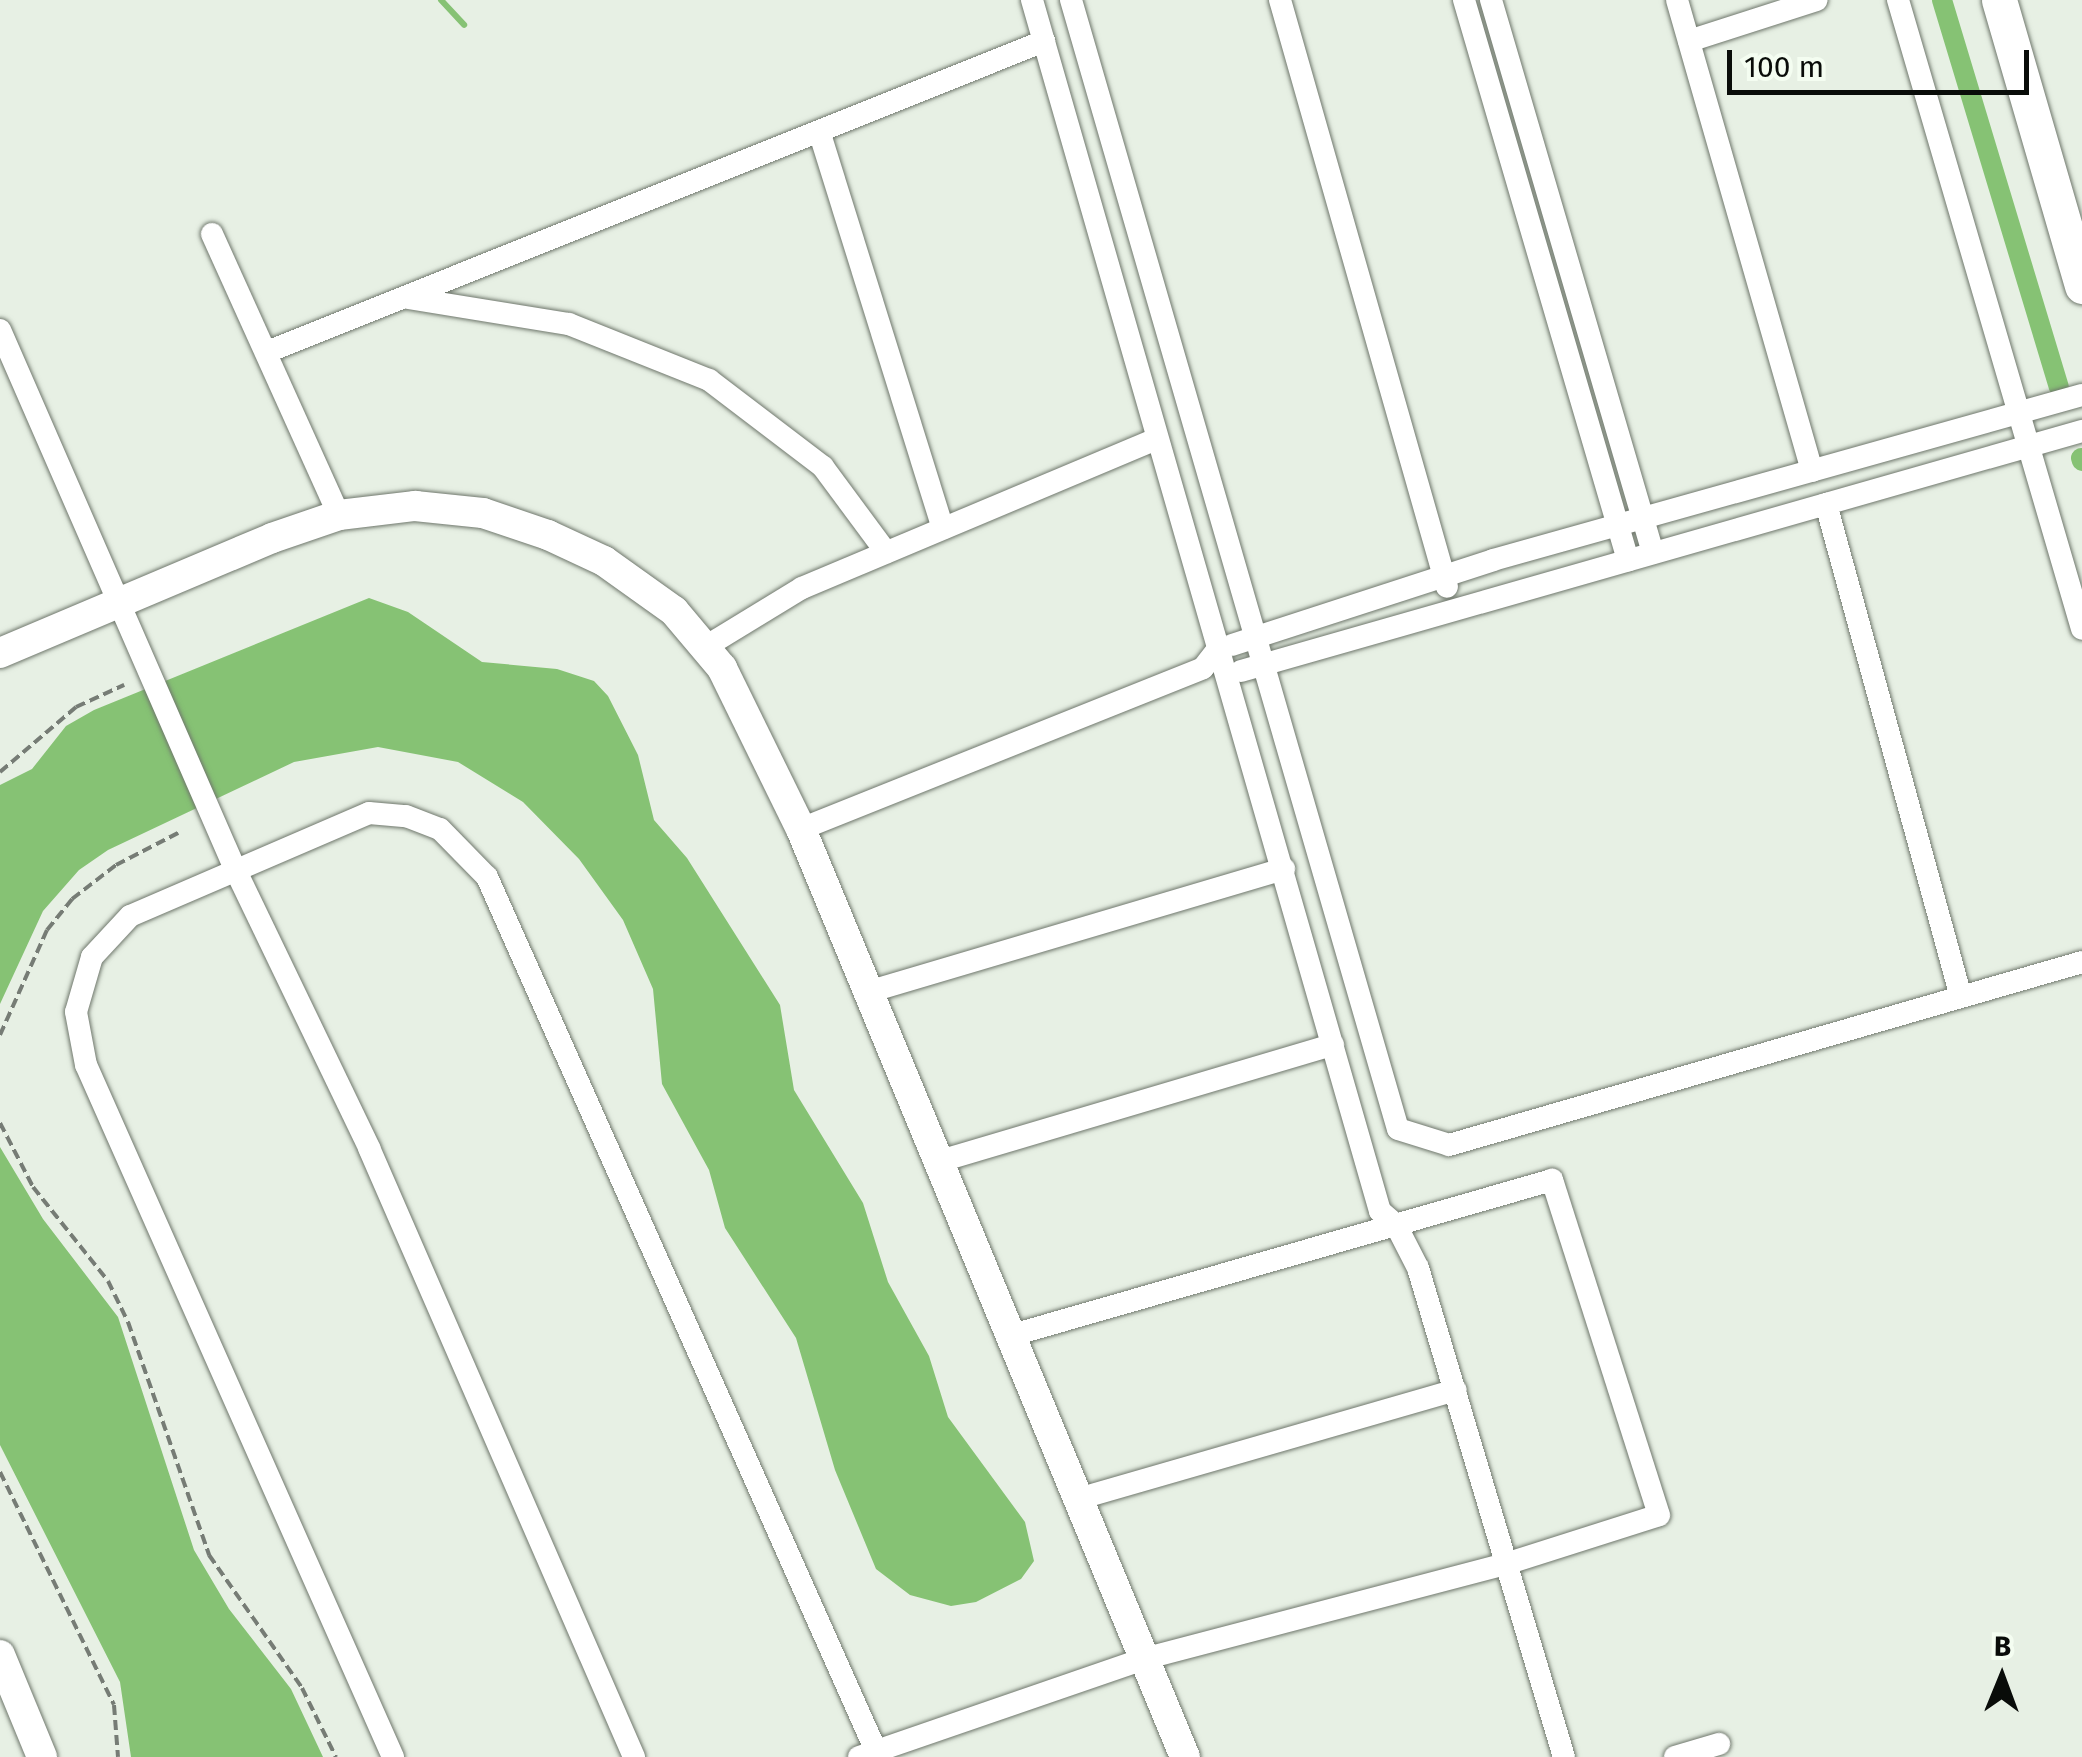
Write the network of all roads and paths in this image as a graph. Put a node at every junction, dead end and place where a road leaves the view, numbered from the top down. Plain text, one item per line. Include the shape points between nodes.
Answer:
1 (1032, 0) edge
2 (1071, 0) edge
3 (1280, 0) edge
4 (1464, 0) edge
5 (1491, 0) edge
6 (1677, 0) edge
7 (1898, 0) edge
8 (2000, 0) edge
9 (1812, 1) edge
10 (1688, 40) junction
11 (1044, 41) junction
12 (1522, 108) junction
13 (1498, 116) junction
14 (820, 134) junction
15 (212, 234) dead end
16 (2082, 286) edge
17 (1576, 295) junction
18 (404, 298) junction
19 (1552, 302) junction
20 (0, 330) edge
21 (267, 352) junction
22 (2082, 395) edge
23 (2021, 413) junction
24 (2082, 431) edge
25 (1156, 439) junction
26 (2029, 446) junction
27 (1817, 470) junction
28 (1830, 502) junction
29 (339, 515) junction
30 (1641, 519) junction
31 (1617, 526) junction
32 (943, 528) junction
33 (886, 552) junction
34 (1653, 553) junction
35 (1628, 560) junction
36 (1445, 576) junction
37 (121, 600) junction
38 (1453, 610) junction
39 (2082, 629) edge
40 (1256, 636) junction
41 (707, 646) junction
42 (0, 653) edge
43 (1230, 662) junction
44 (124, 685) dead end
45 (0, 772) edge
46 (801, 829) junction
47 (178, 833) dead end
48 (235, 869) junction
49 (1284, 869) junction
50 (2082, 962) edge
51 (868, 992) junction
52 (1961, 997) junction
53 (0, 1035) edge
54 (1333, 1045) junction
55 (0, 1123) edge
56 (937, 1162) junction
57 (1396, 1225) junction
58 (1009, 1336) junction
59 (1456, 1390) junction
60 (0, 1472) edge
61 (1078, 1499) junction
62 (1509, 1564) junction
63 (0, 1654) edge
64 (1143, 1659) junction
65 (1719, 1744) dead end
66 (868, 1754) edge
67 (42, 1757) edge
68 (118, 1757) edge
69 (336, 1757) edge
70 (393, 1757) edge
71 (634, 1757) edge
72 (1185, 1757) edge
73 (1564, 1757) edge
74 (1675, 1757) edge

1 - 11 street
2 - 40 street
3 - 36 street
4 - 13 street
5 - 12 street
6 - 10 street
7 - 23 street
8 - 16 main road
9 - 10 street
10 - 27 street
11 - 14 street
11 - 25 street
12 - 13 street
12 - 17 street
13 - 19 street
14 - 18 street
14 - 32 street
15 - 21 street
17 - 19 street
17 - 30 street
18 - 21 street
18 - 33 street via 569,324 709,380 823,466
19 - 31 street
20 - 37 street
21 - 29 street
22 - 23 street
23 - 26 street
23 - 27 street
24 - 26 street
25 - 32 street
25 - 43 street
26 - 28 street
26 - 39 street
27 - 28 street
27 - 30 street
28 - 34 street
28 - 52 street
29 - 37 street
29 - 41 street via 415,506 510,520 604,561 674,611
30 - 31 street
30 - 34 street
31 - 35 street
31 - 36 street
32 - 33 street
33 - 41 street via 802,588
34 - 35 street
35 - 38 street
36 - 38 street
36 - 40 street
37 - 42 street
37 - 48 street
38 - 43 street
40 - 43 street
41 - 46 street
43 - 46 street
43 - 49 street
43 - 52 street via 1398,1129 1449,1145
44 - 45 path via 76,708
46 - 51 street
47 - 53 path via 116,865 72,899 47,930
48 - 66 street via 369,813 425,821 478,861
48 - 70 street via 130,916 110,934 79,989 80,1042
48 - 71 street via 370,1148
49 - 51 street
49 - 54 street
50 - 52 street
51 - 56 street
54 - 56 street
54 - 57 street via 1380,1210
55 - 69 path via 33,1187 113,1291 208,1555 302,1688
56 - 58 street
57 - 58 street
57 - 59 street via 1418,1268
57 - 62 street via 1552,1180 1571,1224 1659,1515
58 - 61 street
59 - 61 street
59 - 62 street
60 - 68 path via 114,1705
61 - 64 street
62 - 64 street
62 - 73 street
63 - 67 street
64 - 66 street
64 - 72 street
65 - 74 street

